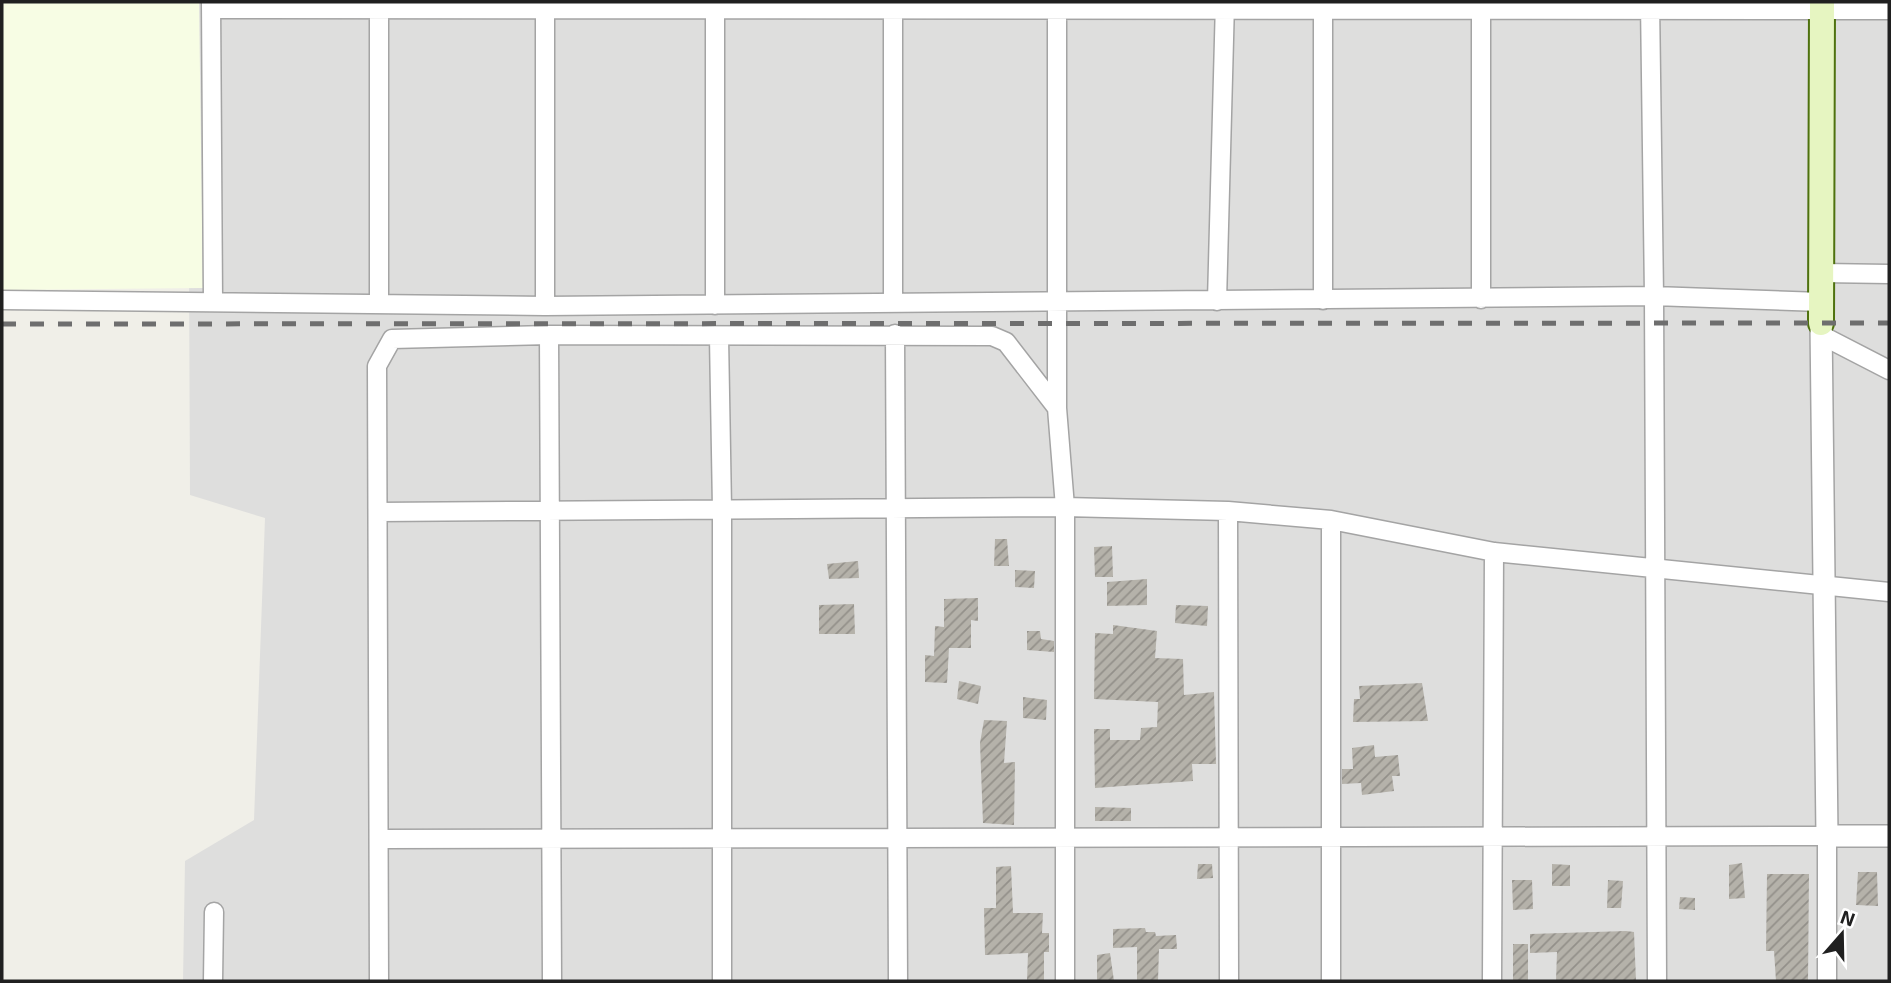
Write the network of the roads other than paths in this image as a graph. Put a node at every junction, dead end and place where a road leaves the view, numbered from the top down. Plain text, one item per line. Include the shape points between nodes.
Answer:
1 (211, 5) edge
2 (379, 5) edge
3 (545, 5) edge
4 (715, 6) edge
5 (893, 6) edge
6 (1057, 6) edge
7 (1225, 6) edge
8 (1323, 6) edge
9 (1481, 6) edge
10 (1649, 6) edge
11 (1821, 6) edge
12 (1889, 10) edge
13 (1822, 273) junction
14 (1889, 274) edge
15 (1654, 296) junction
16 (1481, 299) junction
17 (2, 300) edge
18 (213, 300) junction
19 (1323, 300) junction
20 (1057, 301) junction
21 (1217, 301) junction
22 (893, 302) junction
23 (379, 303) junction
24 (715, 305) junction
25 (545, 306) junction
26 (1821, 320) junction
27 (895, 334) junction
28 (549, 335) junction
29 (719, 337) junction
30 (1889, 370) edge
31 (1057, 408) junction
32 (1065, 507) junction
33 (895, 508) junction
34 (722, 509) junction
35 (551, 510) junction
36 (378, 512) junction
37 (1228, 512) junction
38 (1331, 520) junction
39 (1494, 552) junction
40 (1656, 569) junction
41 (1825, 586) junction
42 (1889, 592) edge
43 (1229, 836) junction
44 (1657, 836) junction
45 (1827, 836) junction
46 (1889, 836) edge
47 (1331, 837) junction
48 (1493, 837) junction
49 (897, 838) junction
50 (1065, 838) junction
51 (379, 839) junction
52 (552, 839) junction
53 (722, 839) junction
54 (214, 912) dead end
55 (213, 981) edge
56 (379, 981) edge
57 (552, 981) edge
58 (722, 981) edge
59 (898, 981) edge
60 (1065, 981) edge
61 (1229, 981) edge
62 (1331, 981) edge
63 (1492, 981) edge
64 (1657, 981) edge
65 (1827, 981) edge

1 - 2 street
1 - 18 street
2 - 3 street
2 - 23 street
3 - 4 street
3 - 25 street
4 - 5 street
4 - 24 street
5 - 6 street
5 - 22 street
6 - 7 street
6 - 20 street
7 - 8 street
7 - 21 street
8 - 9 street
8 - 19 street
9 - 10 street
9 - 16 street
10 - 11 street
10 - 15 street
11 - 12 street
11 - 13 main road
13 - 14 street
13 - 26 main road
15 - 16 street
15 - 26 street
15 - 40 street
16 - 19 street
17 - 18 street
18 - 23 street
19 - 21 street
20 - 21 street
20 - 22 street
20 - 31 street
22 - 24 street
23 - 25 street
24 - 25 street
26 - 30 street
26 - 41 street
27 - 29 street
27 - 31 street via 992,336 1006,342
27 - 33 street
28 - 29 street
28 - 35 street
28 - 36 street via 392,339 377,366
29 - 34 street
31 - 32 street
32 - 33 street
32 - 37 street
32 - 50 street
33 - 34 street
33 - 49 street
34 - 35 street
34 - 53 street
35 - 36 street
35 - 52 street
36 - 51 street
37 - 38 street
37 - 43 street
38 - 39 street
38 - 47 street
39 - 40 street
39 - 48 street
40 - 41 street
40 - 44 street
41 - 42 street
41 - 45 street
43 - 47 street
43 - 50 street
43 - 61 street
44 - 45 street
44 - 48 street
44 - 64 street
45 - 46 street
45 - 65 street
47 - 48 street
47 - 62 street
48 - 63 street
49 - 50 street
49 - 53 street
49 - 59 street
50 - 60 street
51 - 52 street
51 - 56 street
52 - 53 street
52 - 57 street
53 - 58 street
54 - 55 street

